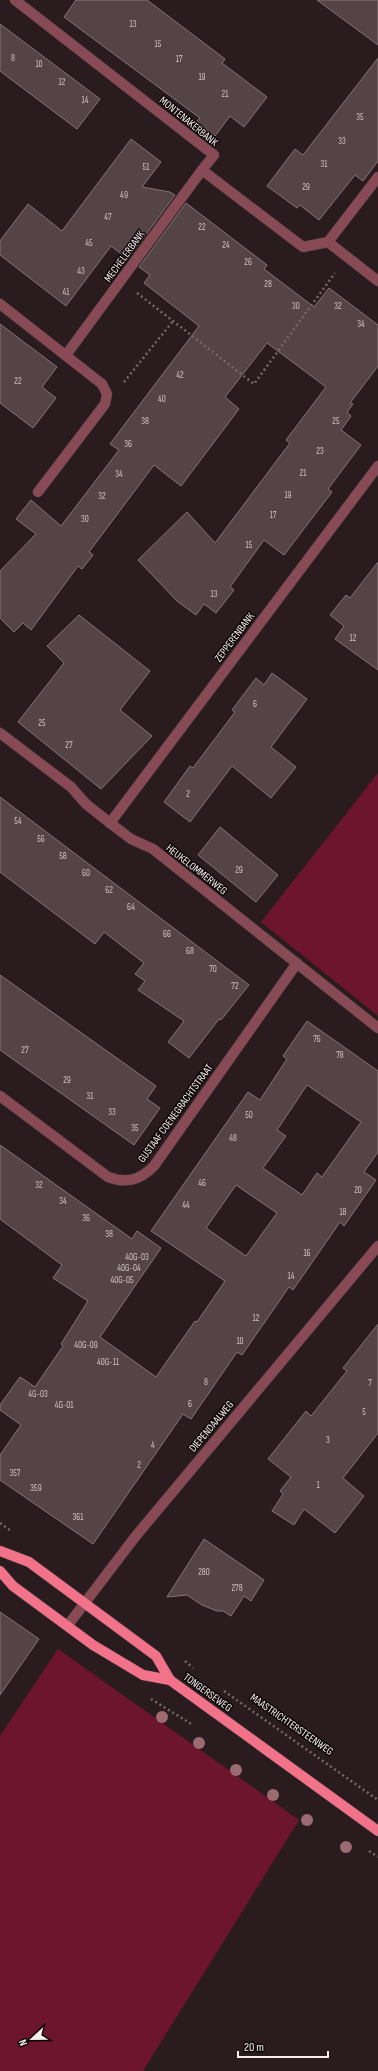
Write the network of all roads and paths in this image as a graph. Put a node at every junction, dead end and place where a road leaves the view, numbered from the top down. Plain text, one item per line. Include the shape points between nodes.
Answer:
1 (15, 0) edge
2 (202, 170) junction
3 (378, 177) edge
4 (328, 242) junction
5 (347, 256) junction
6 (121, 281) junction
7 (378, 281) edge
8 (0, 304) edge
9 (173, 322) junction
10 (66, 355) junction
11 (107, 394) junction
12 (378, 466) edge
13 (38, 492) dead end
14 (0, 733) edge
15 (110, 823) junction
16 (297, 963) junction
17 (378, 1028) edge
18 (0, 1096) edge
19 (378, 1246) edge
20 (0, 1551) edge
21 (0, 1571) edge
22 (85, 1602) junction
23 (68, 1625) junction
24 (192, 1668) dead end
25 (197, 1672) dead end
26 (170, 1680) junction
27 (220, 1688) dead end
28 (378, 1800) edge
29 (378, 1831) edge

1 - 2 street, MONTENAKERBANK via 214,155
2 - 4 street via 303,247
2 - 6 street, MECHELERBANK
3 - 4 street
4 - 5 street
5 - 7 street
5 - 9 path via 254,384
6 - 9 path
6 - 10 street, MECHELERBANK
8 - 10 street
9 - 11 path via 115,394
10 - 11 street via 102,384
11 - 13 street via 105,404
12 - 15 street, ZEPPERENBANK
14 - 15 street, HEUKELOMMERWEG via 71,787 86,804
15 - 16 street, HEUKELOMMERWEG via 131,839 153,849
16 - 17 street, HEUKELOMMERWEG
16 - 18 street, GUSTAAF COENEGRACHTSTRAAT via 154,1166 143,1176 132,1181 119,1181 108,1177
19 - 22 street, DIEPENDAALWEG via 140,1530
20 - 22 main road via 29,1562
21 - 23 main road, TONGERSEWEG via 13,1586
22 - 23 street, DIEPENDAALWEG
22 - 26 main road via 156,1656
23 - 26 main road, TONGERSEWEG via 93,1645 143,1675
24 - 25 path
26 - 29 main road, TONGERSEWEG
27 - 28 path, MAASTRICHTERSTEENWEG

